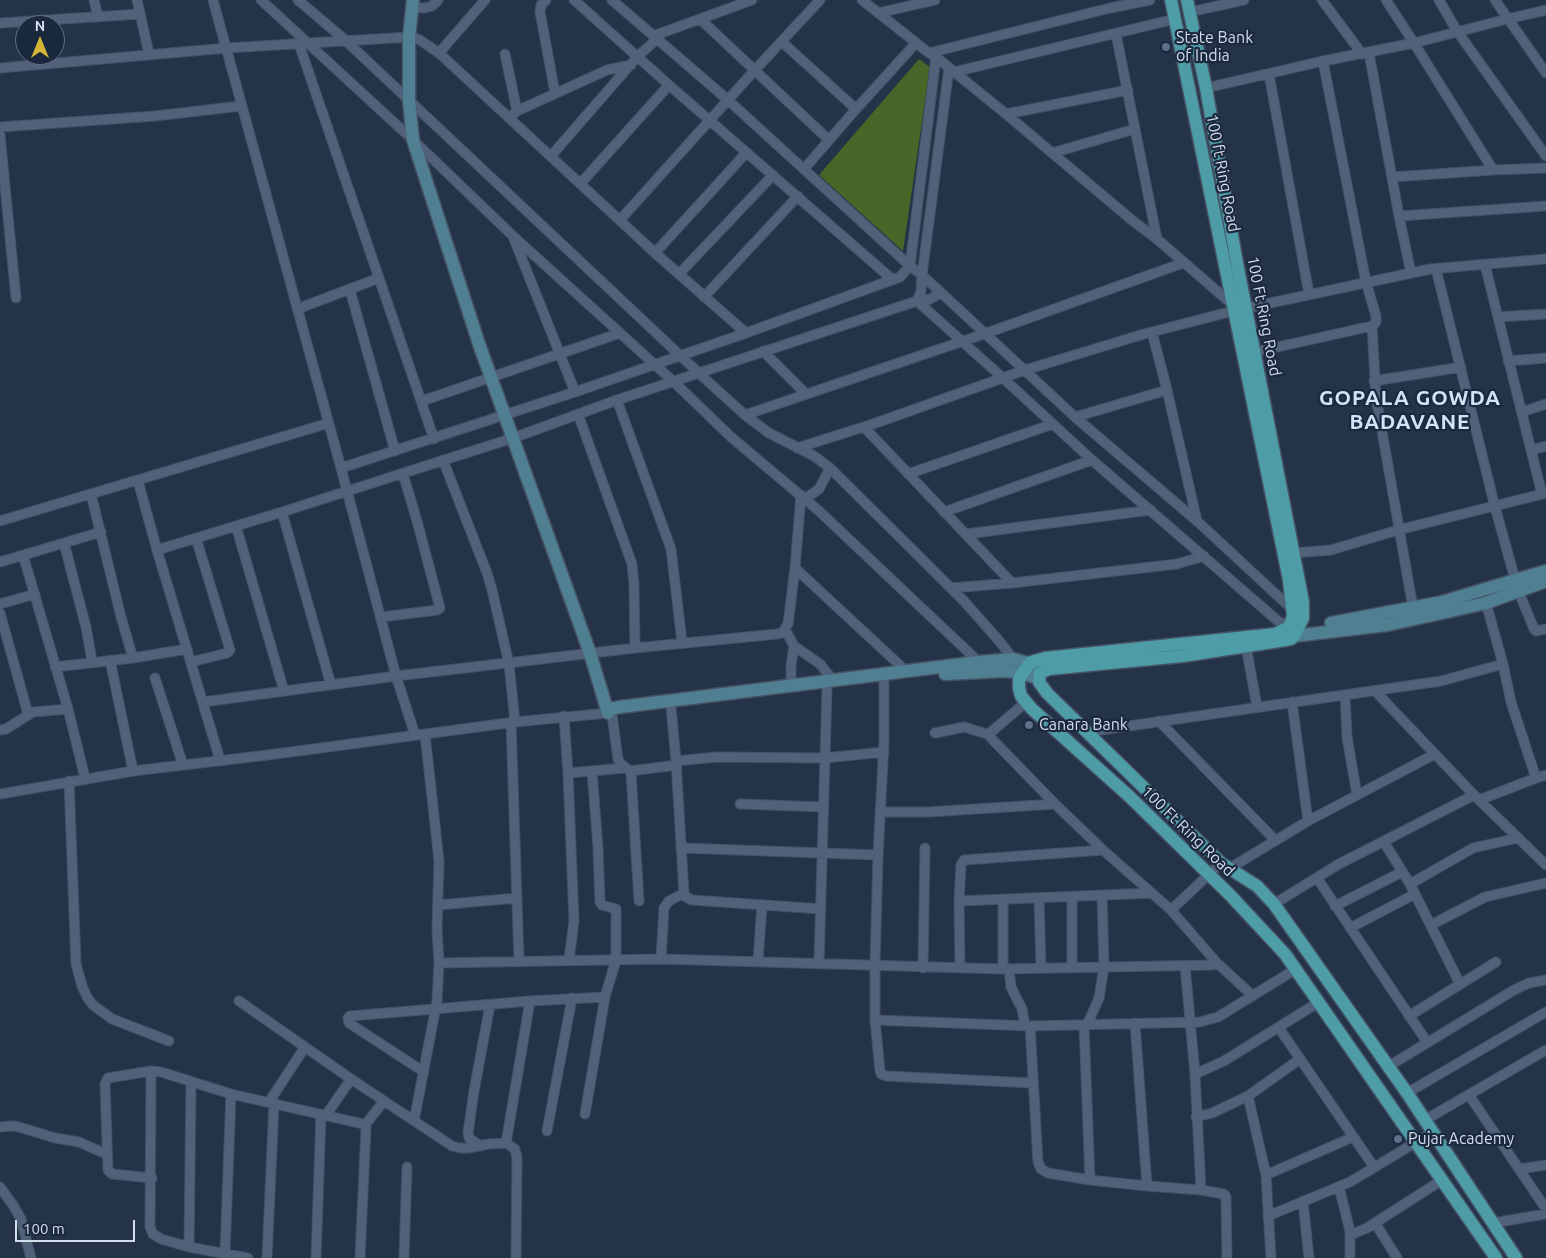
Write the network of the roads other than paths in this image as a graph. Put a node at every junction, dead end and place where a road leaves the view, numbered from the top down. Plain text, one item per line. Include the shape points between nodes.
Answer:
1 (94, 0) edge
2 (136, 0) edge
3 (213, 0) edge
4 (261, 0) edge
5 (298, 0) edge
6 (438, 0) edge
7 (484, 0) edge
8 (546, 0) edge
9 (574, 0) edge
10 (613, 0) edge
11 (752, 0) edge
12 (820, 0) edge
13 (862, 0) edge
14 (935, 0) edge
15 (1150, 0) edge
16 (1171, 0) edge
17 (1244, 0) edge
18 (1322, 0) edge
19 (1386, 0) edge
20 (1440, 0) edge
21 (1494, 0) edge
22 (412, 4) edge
23 (1109, 4) edge
24 (1188, 6) edge
25 (1546, 10) edge
26 (878, 13) junction
27 (140, 14) junction
28 (98, 17) junction
29 (700, 19) junction
30 (1175, 19) junction
31 (1507, 19) junction
32 (0, 23) edge
33 (1457, 31) junction
34 (1116, 34) junction
35 (409, 36) junction
36 (655, 38) junction
37 (345, 40) junction
38 (782, 42) junction
39 (303, 43) junction
40 (916, 43) junction
41 (1414, 43) junction
42 (227, 48) junction
43 (439, 53) junction
44 (1365, 53) junction
45 (149, 54) junction
46 (505, 54) dead end
47 (933, 55) junction
48 (638, 56) junction
49 (1323, 61) junction
50 (631, 64) junction
51 (0, 68) edge
52 (951, 70) junction
53 (754, 71) junction
54 (1546, 73) edge
55 (1268, 74) junction
56 (669, 84) junction
57 (1206, 88) junction
58 (1128, 90) junction
59 (555, 93) junction
60 (728, 100) junction
61 (409, 101) junction
62 (241, 106) junction
63 (856, 109) junction
64 (513, 114) junction
65 (1006, 114) junction
66 (710, 120) junction
67 (0, 128) edge
68 (1135, 129) junction
69 (0, 135) edge
70 (412, 140) junction
71 (829, 140) junction
72 (746, 153) junction
73 (1052, 153) junction
74 (551, 156) junction
75 (1546, 156) edge
76 (1533, 168) junction
77 (1546, 168) edge
78 (804, 169) junction
79 (1493, 170) junction
80 (773, 175) junction
81 (1392, 177) junction
82 (580, 184) junction
83 (798, 196) junction
84 (1546, 206) edge
85 (1398, 216) junction
86 (1153, 218) junction
87 (620, 220) junction
88 (1145, 230) junction
89 (513, 236) junction
90 (1157, 239) junction
91 (655, 252) junction
92 (1546, 259) edge
93 (1183, 263) junction
94 (1485, 265) junction
95 (910, 266) junction
96 (1436, 269) junction
97 (1410, 273) junction
98 (679, 274) junction
99 (922, 275) junction
100 (379, 278) junction
101 (893, 280) junction
102 (1366, 282) junction
103 (350, 290) junction
104 (941, 293) junction
105 (1309, 294) junction
106 (704, 297) junction
107 (16, 298) dead end
108 (918, 299) junction
109 (1237, 308) junction
110 (297, 309) junction
111 (1546, 314) edge
112 (1498, 317) junction
113 (1372, 326) junction
114 (1152, 332) junction
115 (620, 333) junction
116 (746, 333) junction
117 (984, 334) junction
118 (960, 341) junction
119 (763, 352) junction
120 (1255, 352) junction
121 (559, 354) junction
122 (680, 356) junction
123 (1546, 358) edge
124 (1508, 361) junction
125 (654, 365) junction
126 (1460, 368) junction
127 (1025, 370) junction
128 (698, 373) junction
129 (491, 377) junction
130 (1003, 378) junction
131 (1374, 381) junction
132 (674, 382) junction
133 (1167, 390) junction
134 (574, 392) junction
135 (806, 394) junction
136 (617, 400) junction
137 (422, 401) junction
138 (1546, 404) edge
139 (1522, 412) junction
140 (578, 414) junction
141 (745, 415) junction
142 (505, 416) junction
143 (1075, 417) junction
144 (329, 424) junction
145 (1053, 424) junction
146 (864, 427) junction
147 (434, 438) junction
148 (513, 438) junction
149 (1546, 446) edge
150 (797, 448) junction
151 (1531, 450) junction
152 (395, 451) junction
153 (443, 460) junction
154 (1092, 460) junction
155 (342, 468) junction
156 (830, 468) junction
157 (403, 474) junction
158 (908, 474) junction
159 (138, 481) junction
160 (348, 491) junction
161 (1544, 493) edge
162 (90, 494) junction
163 (803, 497) junction
164 (1495, 506) junction
165 (1150, 510) junction
166 (282, 512) junction
167 (944, 512) junction
168 (0, 521) edge
169 (1196, 521) junction
170 (236, 526) junction
171 (1398, 530) junction
172 (101, 532) junction
173 (966, 534) junction
174 (196, 538) junction
175 (64, 543) junction
176 (157, 550) junction
177 (1294, 553) junction
178 (22, 555) junction
179 (1204, 556) junction
180 (0, 562) edge
181 (796, 568) junction
182 (1546, 571) edge
183 (1546, 580) edge
184 (1012, 583) junction
185 (1516, 585) junction
186 (951, 588) junction
187 (35, 594) junction
188 (1486, 602) junction
189 (0, 604) edge
190 (1413, 608) junction
191 (0, 613) edge
192 (381, 617) junction
193 (1292, 625) junction
194 (785, 629) junction
195 (1546, 629) edge
196 (682, 642) junction
197 (794, 646) junction
198 (1246, 646) junction
199 (635, 648) junction
200 (187, 649) junction
201 (590, 654) junction
202 (133, 658) junction
203 (110, 660) junction
204 (92, 661) junction
205 (191, 662) junction
206 (1031, 662) junction
207 (509, 664) junction
208 (1503, 664) junction
209 (55, 667) junction
210 (983, 667) junction
211 (1017, 668) junction
212 (1049, 669) junction
213 (906, 671) junction
214 (396, 676) junction
215 (155, 678) dead end
216 (1039, 678) junction
217 (884, 680) junction
218 (829, 684) junction
219 (331, 685) junction
220 (791, 685) junction
221 (1375, 690) junction
222 (284, 691) junction
223 (1345, 695) junction
224 (204, 702) junction
225 (1026, 702) junction
226 (1292, 702) junction
227 (671, 707) junction
228 (1257, 708) junction
229 (68, 709) junction
230 (28, 714) junction
231 (610, 714) junction
232 (564, 716) junction
233 (1159, 721) junction
234 (513, 722) junction
235 (0, 730) edge
236 (1087, 732) junction
237 (935, 733) dead end
238 (425, 734) junction
239 (415, 735) junction
240 (990, 735) junction
241 (884, 752) junction
242 (1434, 754) junction
243 (825, 758) junction
244 (220, 760) junction
245 (677, 763) junction
246 (183, 765) junction
247 (627, 769) junction
248 (133, 771) junction
249 (592, 771) junction
250 (568, 774) junction
251 (85, 778) junction
252 (1543, 778) edge
253 (69, 781) junction
254 (0, 794) edge
255 (1357, 795) junction
256 (1477, 797) junction
257 (740, 804) dead end
258 (1055, 804) junction
259 (824, 807) junction
260 (880, 812) junction
261 (1308, 821) junction
262 (1518, 838) junction
263 (1275, 840) junction
264 (1384, 842) junction
265 (681, 848) junction
266 (925, 848) dead end
267 (1103, 850) junction
268 (823, 853) junction
269 (878, 855) junction
270 (1225, 865) junction
271 (1546, 865) edge
272 (1402, 872) junction
273 (1208, 875) junction
274 (1317, 878) junction
275 (1546, 883) edge
276 (1410, 884) junction
277 (1152, 893) junction
278 (684, 894) junction
279 (1415, 894) junction
280 (1102, 895) junction
281 (1072, 897) junction
282 (517, 898) junction
283 (1039, 898) junction
284 (1003, 899) junction
285 (639, 901) dead end
286 (959, 901) junction
287 (1274, 904) junction
288 (438, 905) junction
289 (762, 905) junction
290 (1335, 906) junction
291 (821, 909) junction
292 (1171, 910) junction
293 (1431, 926) junction
294 (1350, 928) junction
295 (661, 959) junction
296 (569, 960) junction
297 (616, 960) junction
298 (519, 961) junction
299 (758, 961) junction
300 (1496, 962) dead end
301 (439, 963) junction
302 (819, 963) junction
303 (1217, 963) junction
304 (876, 965) junction
305 (1185, 966) junction
306 (1104, 967) junction
307 (923, 968) junction
308 (960, 968) junction
309 (1041, 968) junction
310 (1072, 968) junction
311 (1006, 969) junction
312 (1296, 969) junction
313 (1546, 980) edge
314 (1460, 984) junction
315 (1253, 996) junction
316 (605, 997) junction
317 (572, 998) junction
318 (239, 1001) dead end
319 (530, 1001) junction
320 (1318, 1002) junction
321 (490, 1005) junction
322 (435, 1010) junction
323 (1546, 1012) edge
324 (1409, 1016) junction
325 (876, 1020) junction
326 (1190, 1023) junction
327 (1086, 1024) junction
328 (1135, 1024) junction
329 (1028, 1025) junction
330 (1279, 1028) junction
331 (169, 1041) dead end
332 (1427, 1042) junction
333 (305, 1047) junction
334 (1546, 1050) edge
335 (1300, 1059) junction
336 (1388, 1066) junction
337 (151, 1071) junction
338 (424, 1072) junction
339 (1195, 1074) junction
340 (351, 1079) junction
341 (191, 1082) junction
342 (1033, 1083) junction
343 (1407, 1092) junction
344 (231, 1094) junction
345 (1469, 1094) junction
346 (1248, 1096) junction
347 (384, 1101) junction
348 (272, 1103) junction
349 (324, 1114) junction
350 (585, 1114) dead end
351 (1196, 1117) junction
352 (1425, 1120) junction
353 (414, 1121) junction
354 (365, 1126) junction
355 (0, 1128) edge
356 (547, 1131) dead end
357 (1433, 1132) junction
358 (1353, 1137) junction
359 (1416, 1142) junction
360 (506, 1144) junction
361 (480, 1146) junction
362 (106, 1154) junction
363 (1546, 1165) edge
364 (408, 1167) dead end
365 (1374, 1167) junction
366 (1519, 1169) junction
367 (1266, 1175) junction
368 (152, 1178) junction
369 (1090, 1180) junction
370 (1442, 1180) junction
371 (1147, 1186) junction
372 (0, 1187) edge
373 (1339, 1187) junction
374 (1201, 1190) junction
375 (1303, 1201) junction
376 (1546, 1209) edge
377 (1546, 1214) edge
378 (1268, 1216) junction
379 (1375, 1223) junction
380 (1493, 1223) junction
381 (1350, 1235) junction
382 (190, 1247) junction
383 (225, 1253) junction
384 (31, 1258) edge
385 (248, 1258) edge
386 (267, 1258) edge
387 (316, 1258) edge
388 (360, 1258) edge
389 (404, 1258) edge
390 (516, 1258) edge
391 (1227, 1258) edge
392 (1271, 1258) edge
393 (1309, 1258) edge
394 (1350, 1258) edge
395 (1396, 1258) edge
396 (1496, 1258) edge
397 (1516, 1258) edge

1 - 28 street
2 - 27 street
3 - 42 street
4 - 39 street
5 - 37 street
6 - 22 street via 425,8
7 - 43 street
8 - 59 street via 540,12
9 - 48 street
10 - 36 street
11 - 29 street
12 - 38 street
13 - 26 street
14 - 26 street
15 - 23 street
16 - 30 main road, 100 ft Ring Road
17 - 24 street
18 - 44 street
19 - 41 street
20 - 33 street
21 - 31 street
22 - 35 main road
23 - 47 street
24 - 57 main road, 100 Ft Ring Road
25 - 31 street
26 - 40 street
27 - 28 street
27 - 45 street
28 - 32 street
29 - 36 street
29 - 53 street
30 - 34 street
30 - 109 main road, 100 ft Ring Road
31 - 33 street
31 - 54 street
33 - 41 street
33 - 75 street
34 - 52 street
34 - 58 street
35 - 37 street
35 - 43 street
35 - 61 main road
36 - 48 street
36 - 60 street
37 - 39 street
37 - 61 street
38 - 53 street
38 - 63 street
39 - 42 street
39 - 70 street
39 - 100 street
40 - 47 street
40 - 63 street
41 - 44 street
41 - 79 street
42 - 45 street
42 - 62 street
43 - 64 street
44 - 49 street
44 - 81 street
45 - 51 street
46 - 64 street
47 - 52 street
47 - 95 street
48 - 50 street
48 - 56 street
49 - 55 street
49 - 102 street
50 - 59 street via 612,68
50 - 74 street
52 - 65 street
52 - 99 street
53 - 60 street
53 - 71 street
55 - 57 street
55 - 105 street
56 - 66 street
56 - 82 street
57 - 109 main road, 100 Ft Ring Road
58 - 65 street
58 - 68 street
59 - 64 street
60 - 66 street
60 - 78 street
61 - 70 main road
61 - 122 street
62 - 67 street
62 - 110 street
63 - 71 street
64 - 74 street
65 - 73 street
66 - 72 street
66 - 87 street
68 - 73 street
68 - 86 street
69 - 107 street
70 - 89 street
70 - 129 main road
71 - 78 street
72 - 80 street
72 - 91 street
73 - 88 street
74 - 82 street
75 - 76 street
76 - 77 street
76 - 79 street
78 - 95 street
79 - 81 street
80 - 83 street
80 - 98 street
81 - 85 street
82 - 87 street
83 - 101 street
83 - 106 street
84 - 85 street
85 - 97 street
86 - 88 street
86 - 90 street
87 - 91 street
88 - 90 street
89 - 115 street
89 - 121 street
90 - 93 street
91 - 98 street
92 - 94 street
93 - 109 street
93 - 117 street
94 - 96 street
94 - 112 street
95 - 99 street
95 - 101 street via 904,275
96 - 97 street
96 - 126 street
97 - 102 street
98 - 106 street
99 - 104 street
99 - 108 street
100 - 103 street
100 - 137 street
101 - 116 street
102 - 105 street
102 - 113 street via 1376,319
103 - 110 street
103 - 152 street
104 - 108 street via 928,300
104 - 117 street
105 - 109 street
106 - 116 street
108 - 118 street
108 - 119 street
109 - 114 street
109 - 120 main road, 100 Ft Ring Road
109 - 193 main road, 100 ft Ring Road via 1287,570
110 - 144 street
111 - 112 street
112 - 124 street
113 - 120 street
113 - 131 street
114 - 127 street
114 - 133 street
115 - 121 street
115 - 125 street
116 - 122 street
117 - 118 street
117 - 127 street
118 - 130 street
118 - 135 street
119 - 128 street
119 - 135 street
120 - 177 main road, 100 Ft Ring Road
121 - 129 street
121 - 134 street
122 - 125 street
122 - 128 street
123 - 124 street
124 - 139 street
125 - 132 street
125 - 134 street
126 - 131 street
126 - 164 street
127 - 130 street
127 - 143 street
128 - 132 street
128 - 141 street
129 - 137 street
129 - 142 main road
130 - 145 street
130 - 146 street
131 - 171 street
132 - 136 street
132 - 163 street via 731,437
133 - 143 street
133 - 169 street
134 - 142 street
135 - 141 street
136 - 140 street
136 - 196 street via 671,549
137 - 147 street
138 - 139 street
139 - 151 street
140 - 148 street
140 - 199 street via 632,564
141 - 150 street
142 - 147 street
142 - 148 main road
143 - 169 street
144 - 155 street
144 - 159 street
145 - 154 street
145 - 158 street
146 - 150 street
146 - 158 street
147 - 152 street
148 - 153 street
148 - 201 main road
149 - 151 street
150 - 156 street
151 - 161 street
152 - 155 street
153 - 157 street
153 - 207 street via 487,573
154 - 165 street
154 - 167 street
155 - 160 street
156 - 163 street via 819,489
156 - 186 street
157 - 160 street
157 - 192 street via 440,608
158 - 167 street
159 - 162 street
159 - 176 street
160 - 166 street
160 - 192 street
161 - 164 street
162 - 168 street
162 - 172 street
163 - 181 street
163 - 210 street
164 - 171 street
164 - 185 street
165 - 173 street
165 - 179 street
166 - 170 street
166 - 219 street
167 - 173 street
169 - 193 street
170 - 174 street
170 - 222 street
171 - 177 street via 1330,550
171 - 190 street
172 - 175 street
172 - 202 street
173 - 184 street
174 - 176 street
174 - 205 street via 230,650
175 - 178 street
175 - 204 street
176 - 200 street
177 - 193 main road, 100 Ft Ring Road via 1303,618
178 - 180 street
178 - 187 street
179 - 184 street via 1177,564
179 - 193 street via 1278,621
181 - 194 street
181 - 213 street
182 - 185 main road
183 - 185 main road
184 - 186 street
185 - 188 main road
185 - 190 main road
185 - 195 street via 1534,629
186 - 211 street via 1001,644
187 - 189 street
187 - 209 street
188 - 193 main road via 1387,624
188 - 208 street
190 - 193 main road
191 - 230 street
192 - 214 street
193 - 198 main road via 1286,640
193 - 206 main road via 1192,644
194 - 196 street via 777,634
194 - 197 street
196 - 199 street
197 - 218 street via 820,664
197 - 220 street
198 - 212 main road via 1183,656
198 - 228 street
199 - 201 street
200 - 202 street
200 - 205 street
201 - 207 street
201 - 231 main road
202 - 203 street
203 - 204 street
203 - 248 street
204 - 209 street
205 - 224 street
206 - 211 main road
206 - 212 main road
207 - 214 street
207 - 234 street
208 - 221 street via 1454,678
208 - 252 street via 1512,702
209 - 229 street
210 - 211 main road
210 - 213 main road
210 - 217 main road
211 - 216 main road
211 - 225 main road via 1019,688
212 - 216 main road via 1040,673
213 - 218 main road
214 - 219 street
214 - 239 street
215 - 246 street
216 - 236 main road, 100 Ft Ring Road via 1042,688
217 - 218 main road
217 - 241 street
218 - 220 main road
218 - 227 main road
218 - 243 street
219 - 222 street
220 - 231 main road via 620,707 610,709
221 - 223 street
221 - 242 street
222 - 224 street
223 - 226 street
223 - 255 street via 1346,727
224 - 244 street
225 - 240 street
225 - 273 main road, 100 Ft Ring Road via 1130,797
226 - 228 street
226 - 261 street
227 - 231 main road
227 - 245 street
228 - 233 street
229 - 230 street
229 - 251 street
230 - 235 street
231 - 232 street
231 - 247 street via 618,760
232 - 234 street
232 - 250 street
233 - 236 street
233 - 263 street
234 - 238 street
234 - 282 street
236 - 270 main road, 100 Ft Ring Road
237 - 240 street via 964,727
238 - 239 street
238 - 288 street via 439,861
239 - 244 street
240 - 258 street
241 - 243 street
241 - 260 street
242 - 255 street
242 - 256 street
243 - 245 street via 717,757
243 - 259 street
244 - 246 street
245 - 247 street
245 - 265 street
246 - 248 street
247 - 249 street
247 - 285 street
248 - 251 street
249 - 250 street
249 - 297 street via 600,902 616,910
250 - 296 street via 574,921
251 - 253 street
252 - 256 street
253 - 254 street
253 - 331 street via 76,964 86,997 112,1019
255 - 261 street
256 - 262 street
256 - 264 street
257 - 259 street
258 - 260 street
258 - 267 street
259 - 268 street
260 - 269 street
261 - 263 street
262 - 271 street
262 - 276 street via 1472,848
263 - 270 street
264 - 272 street
264 - 274 street
265 - 268 street
265 - 278 street
266 - 307 street
267 - 277 street
267 - 286 street via 966,859 961,865
268 - 269 street
268 - 291 street
269 - 304 street
270 - 273 street
270 - 287 main road, 100 Ft Ring Road via 1257,886
272 - 276 street
272 - 290 street
273 - 292 street
273 - 312 main road, 100 Ft Ring Road via 1264,931
274 - 287 street
274 - 290 street
275 - 293 street via 1485,897
276 - 279 street
277 - 280 street
277 - 292 street
278 - 289 street via 692,900
278 - 295 street via 669,901 664,908
279 - 293 street
279 - 294 street
280 - 281 street
280 - 306 street
281 - 283 street
281 - 310 street
282 - 288 street
282 - 298 street
283 - 284 street
283 - 309 street
284 - 286 street
284 - 311 street
286 - 308 street
287 - 336 main road, 100 Ft Ring Road
288 - 301 street
289 - 291 street
289 - 299 street
290 - 294 street
291 - 302 street
292 - 303 street
293 - 314 street
294 - 324 street
295 - 297 street
295 - 299 street
296 - 297 street
296 - 298 street
297 - 316 street
298 - 301 street
299 - 302 street
300 - 314 street
301 - 322 street
302 - 304 street
303 - 305 street
303 - 315 street
304 - 307 street
304 - 325 street
305 - 306 street
305 - 326 street
306 - 310 street
306 - 327 street via 1099,998
307 - 308 street
308 - 311 street
309 - 310 street
309 - 311 street
311 - 329 street
312 - 315 street
312 - 320 main road, 100 Ft Ring Road
313 - 332 street via 1514,990
314 - 324 street
315 - 326 street via 1209,1021
316 - 317 street
316 - 350 street
317 - 319 street
317 - 356 street
318 - 333 street
319 - 321 street
319 - 360 street
320 - 330 street
320 - 359 main road, 100 Ft Ring Road
321 - 322 street
321 - 361 street via 468,1133 469,1138
322 - 338 street
322 - 338 street via 348,1018 349,1023
323 - 343 street
324 - 332 street
325 - 329 street
325 - 342 street via 883,1076
326 - 328 street
326 - 339 street
327 - 328 street
327 - 329 street
327 - 369 street
328 - 371 street
329 - 342 street
330 - 335 street
330 - 339 street via 1224,1061
332 - 336 street
333 - 340 street
333 - 348 street
334 - 345 street
335 - 346 street
335 - 358 street
336 - 343 main road, 100 Ft Ring Road
337 - 341 street
337 - 362 street via 106,1080
337 - 368 street
338 - 353 street
339 - 351 street
340 - 347 street
340 - 349 street
341 - 344 street
341 - 382 street
342 - 369 street via 1039,1166 1048,1173
343 - 352 main road, 100 Ft Ring Road
344 - 348 street
344 - 383 street
345 - 352 street
345 - 366 street
346 - 351 street
346 - 367 street
347 - 353 street
347 - 354 street
348 - 349 street
348 - 386 street
349 - 354 street
349 - 387 street
351 - 374 street
352 - 357 main road, 100 Ft Ring Road
353 - 361 street via 452,1146
354 - 388 street
355 - 362 street via 19,1127 79,1142
357 - 359 street
357 - 380 main road, 100 Ft Ring Road
358 - 365 street
358 - 367 street
359 - 365 street
359 - 370 main road, 100 Ft Ring Road
360 - 361 street
360 - 390 street via 515,1149 517,1158
362 - 368 street via 107,1167 112,1174
363 - 366 street
364 - 389 street
365 - 373 street
366 - 376 street
367 - 378 street
368 - 382 street via 150,1227 153,1234
369 - 371 street
370 - 379 street
370 - 396 main road, 100 Ft Ring Road
371 - 374 street
372 - 384 street via 21,1219
373 - 375 street
373 - 381 street
374 - 391 street via 1220,1192 1226,1198
375 - 378 street
375 - 393 street
377 - 380 street
378 - 392 street
379 - 381 street
379 - 395 street
380 - 397 main road, 100 Ft Ring Road
381 - 394 street
382 - 383 street
383 - 385 street

